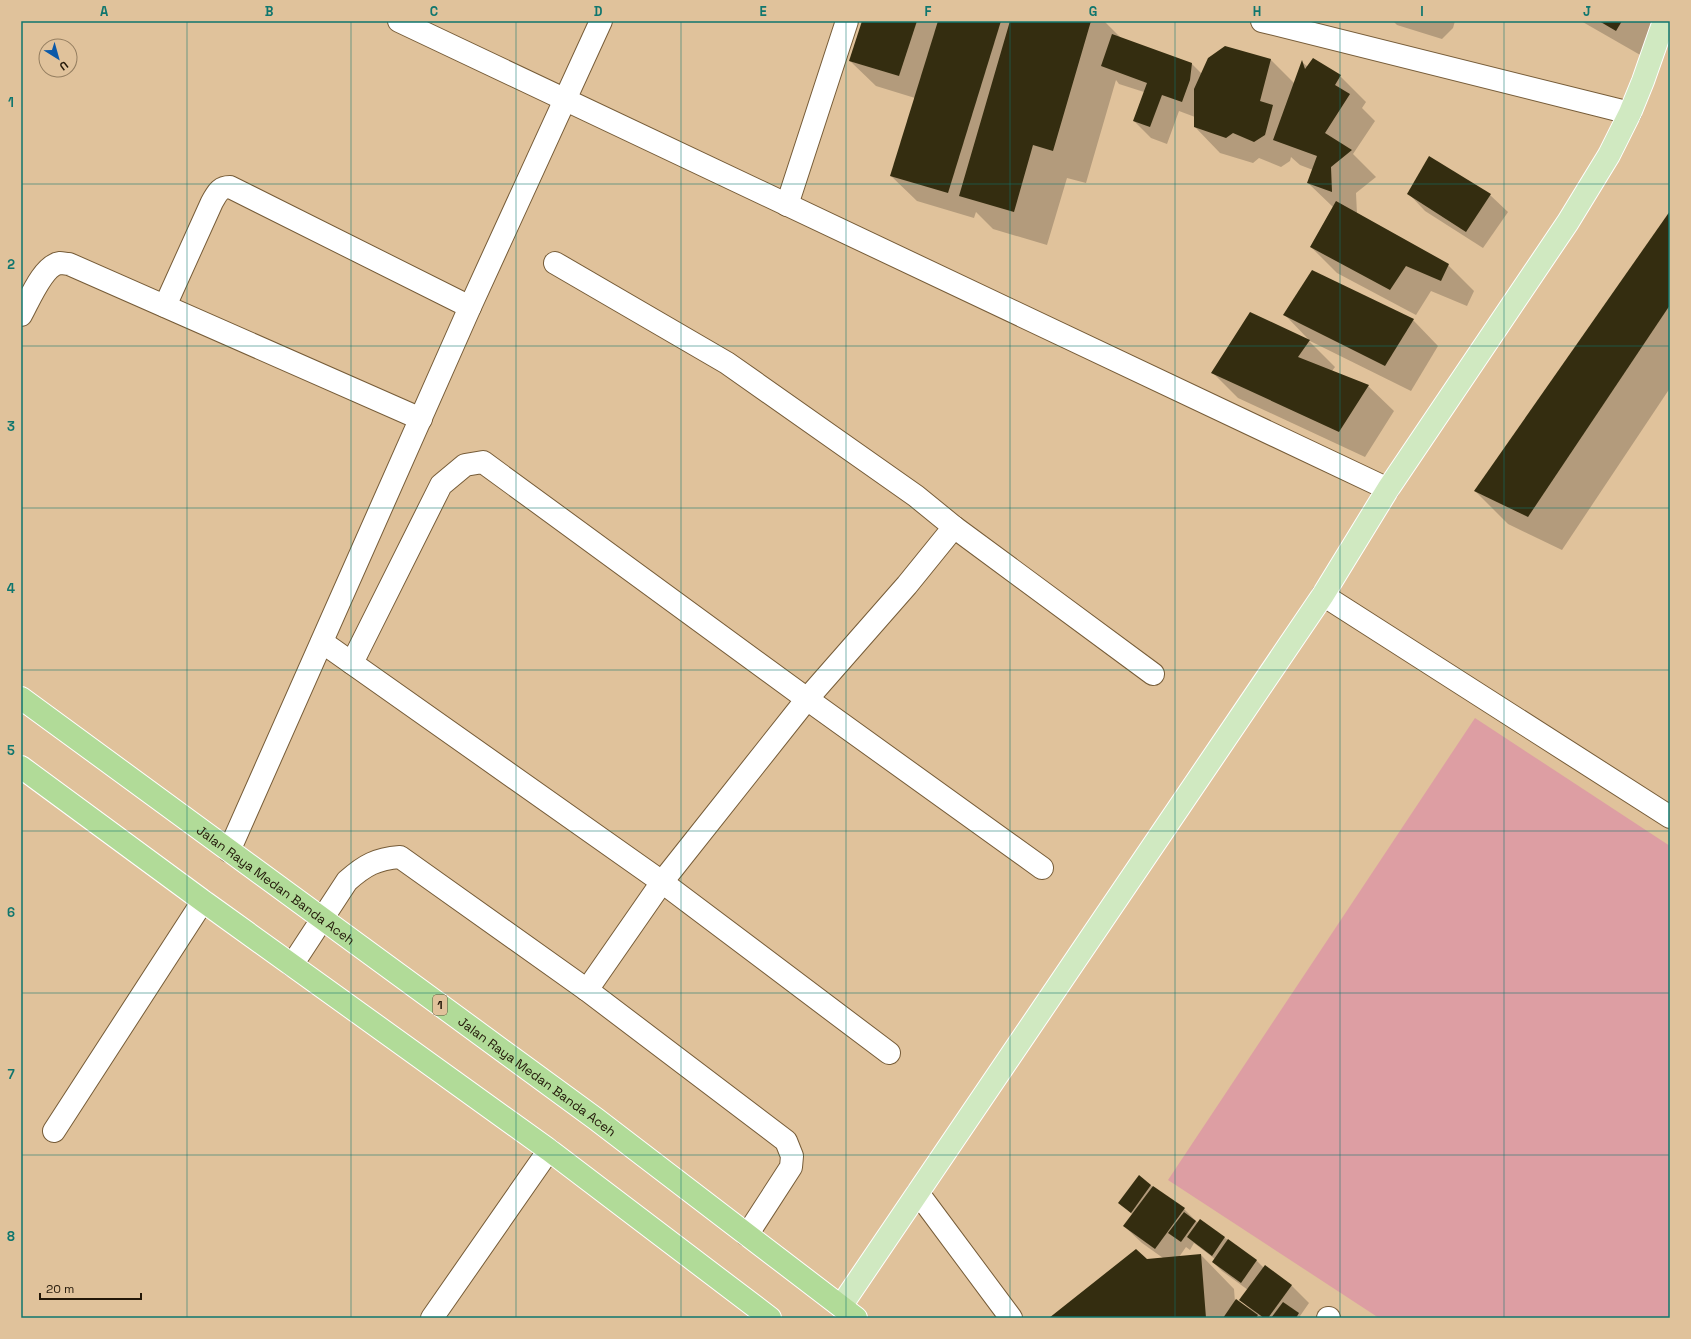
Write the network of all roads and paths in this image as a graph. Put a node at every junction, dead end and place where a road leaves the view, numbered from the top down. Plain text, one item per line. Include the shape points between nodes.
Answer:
1 (399, 21) edge
2 (601, 21) edge
3 (847, 21) edge
4 (1262, 21) edge
5 (1664, 21) edge
6 (565, 100) junction
7 (1630, 113) junction
8 (787, 205) junction
9 (555, 263) dead end
10 (165, 306) junction
11 (470, 307) junction
12 (21, 315) edge
13 (421, 419) junction
14 (1388, 489) junction
15 (954, 527) junction
16 (1323, 595) junction
17 (322, 642) junction
18 (352, 663) junction
19 (1153, 674) dead end
20 (21, 698) edge
21 (806, 699) junction
22 (21, 767) edge
23 (1670, 817) edge
24 (229, 851) junction
25 (1042, 868) dead end
26 (662, 882) junction
27 (203, 901) junction
28 (322, 919) junction
29 (292, 965) junction
30 (587, 990) junction
31 (889, 1053) dead end
32 (54, 1131) dead end
33 (549, 1150) junction
34 (918, 1193) junction
35 (747, 1235) junction
36 (848, 1312) edge
37 (432, 1318) edge
38 (770, 1318) edge
39 (1011, 1318) edge

1 - 6 street
2 - 6 street
3 - 8 street
4 - 7 street
5 - 7 main road
6 - 8 street
6 - 11 street
7 - 14 main road via 1609,155 1568,222
8 - 14 street
9 - 15 street via 727,363 916,496
10 - 11 street via 212,202 219,190 230,187
10 - 12 street via 69,264 61,263 48,270
10 - 13 street
11 - 13 street
13 - 17 street
14 - 16 main road
15 - 19 street
15 - 21 street via 907,585
16 - 23 street
16 - 34 main road
17 - 18 street
17 - 24 street
18 - 21 street via 441,485 465,465 483,462
18 - 26 street
20 - 24 highway, Jalan Raya Medan Banda Aceh / 1
21 - 25 street
21 - 26 street
22 - 27 highway
24 - 28 highway, Jalan Raya Medan Banda Aceh / 1
26 - 30 street
26 - 31 street
27 - 29 highway
27 - 32 street
28 - 29 street
28 - 30 street via 339,892 358,871 383,858 400,858
28 - 35 highway, Jalan Raya Medan Banda Aceh / 1 via 596,1119
29 - 33 highway
30 - 35 street via 786,1141 792,1156 791,1167
33 - 37 street
33 - 38 highway
34 - 36 main road
34 - 39 street
35 - 36 highway, Jalan Raya Medan Banda Aceh / 1

